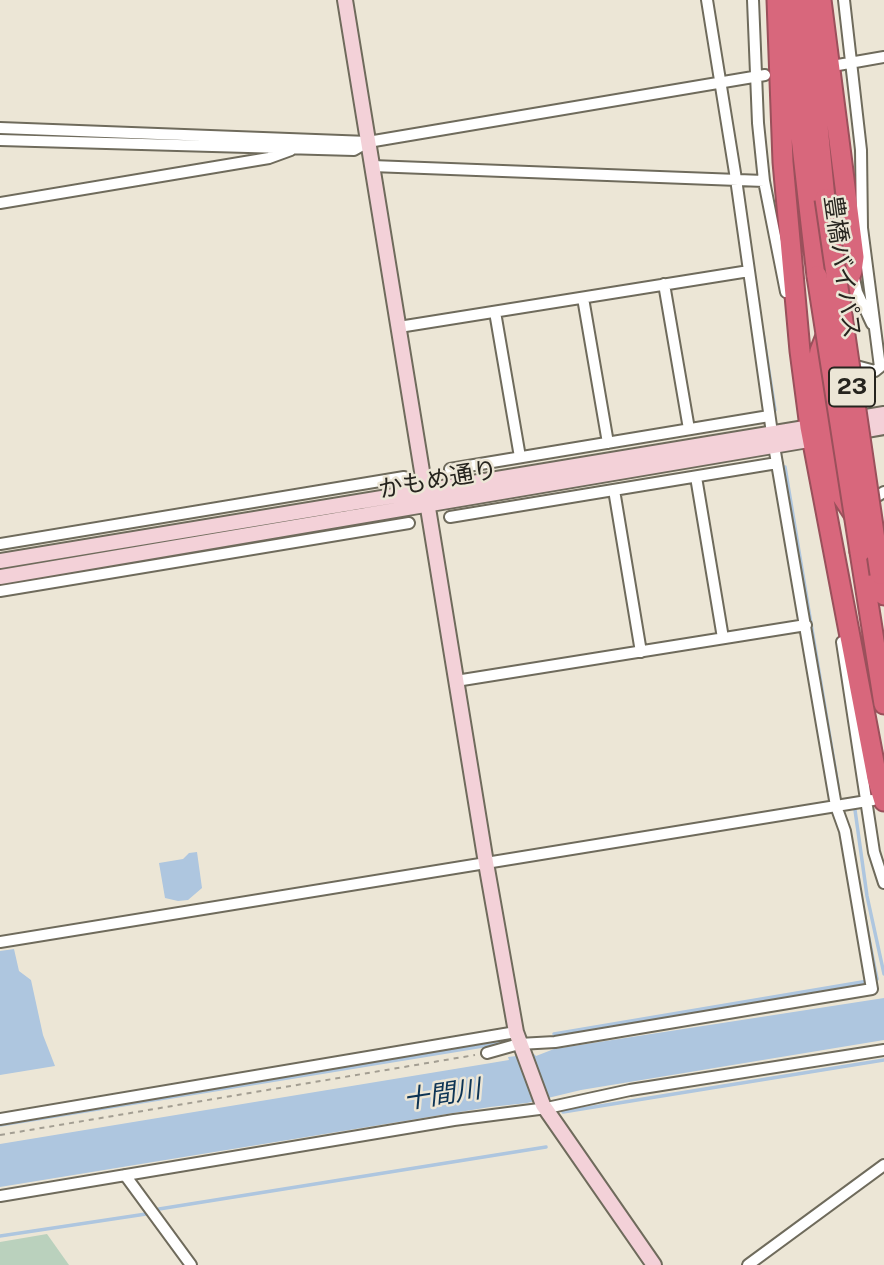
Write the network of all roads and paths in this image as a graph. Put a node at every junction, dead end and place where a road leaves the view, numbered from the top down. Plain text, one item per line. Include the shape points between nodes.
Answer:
1 (345, 0) edge
2 (707, 0) edge
3 (753, 0) edge
4 (777, 0) edge
5 (789, 0) edge
6 (806, 0) edge
7 (821, 0) edge
8 (844, 0) edge
9 (884, 57) edge
10 (852, 62) junction
11 (838, 65) dead end
12 (760, 76) junction
13 (723, 83) junction
14 (0, 128) edge
15 (0, 140) edge
16 (368, 142) junction
17 (296, 148) junction
18 (372, 166) junction
19 (736, 179) junction
20 (764, 181) junction
21 (0, 203) edge
22 (749, 271) junction
23 (852, 271) junction
24 (664, 285) junction
25 (583, 298) junction
26 (495, 312) junction
27 (399, 327) junction
28 (876, 333) junction
29 (800, 341) junction
30 (817, 362) junction
31 (884, 414) edge
32 (769, 416) junction
33 (884, 427) edge
34 (689, 429) junction
35 (818, 432) junction
36 (773, 440) junction
37 (608, 443) junction
38 (566, 450) junction
39 (520, 457) junction
40 (777, 463) junction
41 (450, 469) dead end
42 (569, 473) junction
43 (404, 477) dead end
44 (696, 477) junction
45 (426, 490) junction
46 (614, 490) junction
47 (884, 492) edge
48 (573, 497) junction
49 (428, 505) junction
50 (852, 513) junction
51 (450, 517) dead end
52 (410, 523) dead end
53 (54, 535) junction
54 (0, 544) edge
55 (884, 552) edge
56 (0, 561) edge
57 (59, 567) junction
58 (0, 577) edge
59 (0, 591) edge
60 (884, 595) edge
61 (806, 625) junction
62 (723, 638) junction
63 (641, 652) junction
64 (456, 681) junction
65 (884, 704) edge
66 (875, 800) edge
67 (836, 806) junction
68 (485, 863) junction
69 (884, 883) edge
70 (0, 942) edge
71 (519, 1042) junction
72 (884, 1050) edge
73 (487, 1053) joint
74 (545, 1106) junction
75 (0, 1119) edge
76 (0, 1135) edge
77 (884, 1165) edge
78 (125, 1175) junction
79 (0, 1196) edge
80 (191, 1265) edge
81 (654, 1265) edge
82 (748, 1265) edge

1 - 16 street
2 - 13 street
3 - 12 street
4 - 29 highway, 23 via 783,162
5 - 65 highway, 豊橋バイパス / 23, bridge via 817,276
6 - 60 highway, 豊橋バイパス / 23, bridge via 825,199
7 - 23 highway, 23 via 853,239
8 - 10 street
9 - 10 street
10 - 11 street
10 - 28 street via 861,150 862,229
12 - 13 street
12 - 20 street
13 - 16 street
13 - 19 street
14 - 16 street
15 - 17 street
16 - 17 street via 354,150
16 - 18 street
17 - 21 street via 269,159
18 - 19 street
18 - 27 street
19 - 20 street
19 - 22 street
20 - 29 street via 792,331
22 - 24 street
22 - 32 street
23 - 28 street
23 - 30 highway, 23
24 - 25 street
24 - 34 street
25 - 26 street
25 - 37 street
26 - 27 street
26 - 39 street
27 - 45 street
28 - 30 street via 878,370 825,359
29 - 35 highway, 23
30 - 35 highway, 23
31 - 35 street, かもめ通り
32 - 34 street
32 - 36 street
33 - 35 street, かもめ通り
34 - 37 street
35 - 36 street, かもめ通り
35 - 50 highway, 23 via 836,486
35 - 66 highway, 23 via 837,567 877,778
36 - 40 street
36 - 42 street, かもめ通り
37 - 38 street
38 - 39 street
38 - 42 street
39 - 41 street
40 - 44 street
40 - 61 street
42 - 45 street, かもめ通り
42 - 48 street
42 - 49 street, かもめ通り
43 - 53 street
44 - 46 street
44 - 62 street
45 - 49 street
45 - 57 street, かもめ通り
46 - 48 street
46 - 63 street
47 - 50 street
48 - 51 street
49 - 57 street, かもめ通り
49 - 64 street
50 - 55 highway
52 - 57 street
53 - 54 street
53 - 57 street
56 - 57 street, かもめ通り
57 - 58 street, かもめ通り
57 - 59 street
61 - 62 street
61 - 67 street
62 - 63 street
63 - 64 street
64 - 68 street
66 - 67 street
66 - 69 street via 874,852
67 - 68 street
67 - 71 street via 845,831 872,989 555,1042
68 - 70 street
68 - 71 street
71 - 73 street
71 - 74 street
71 - 75 street
72 - 74 street
73 - 76 path
74 - 78 street
74 - 81 street
77 - 82 street
78 - 79 street
78 - 80 street

